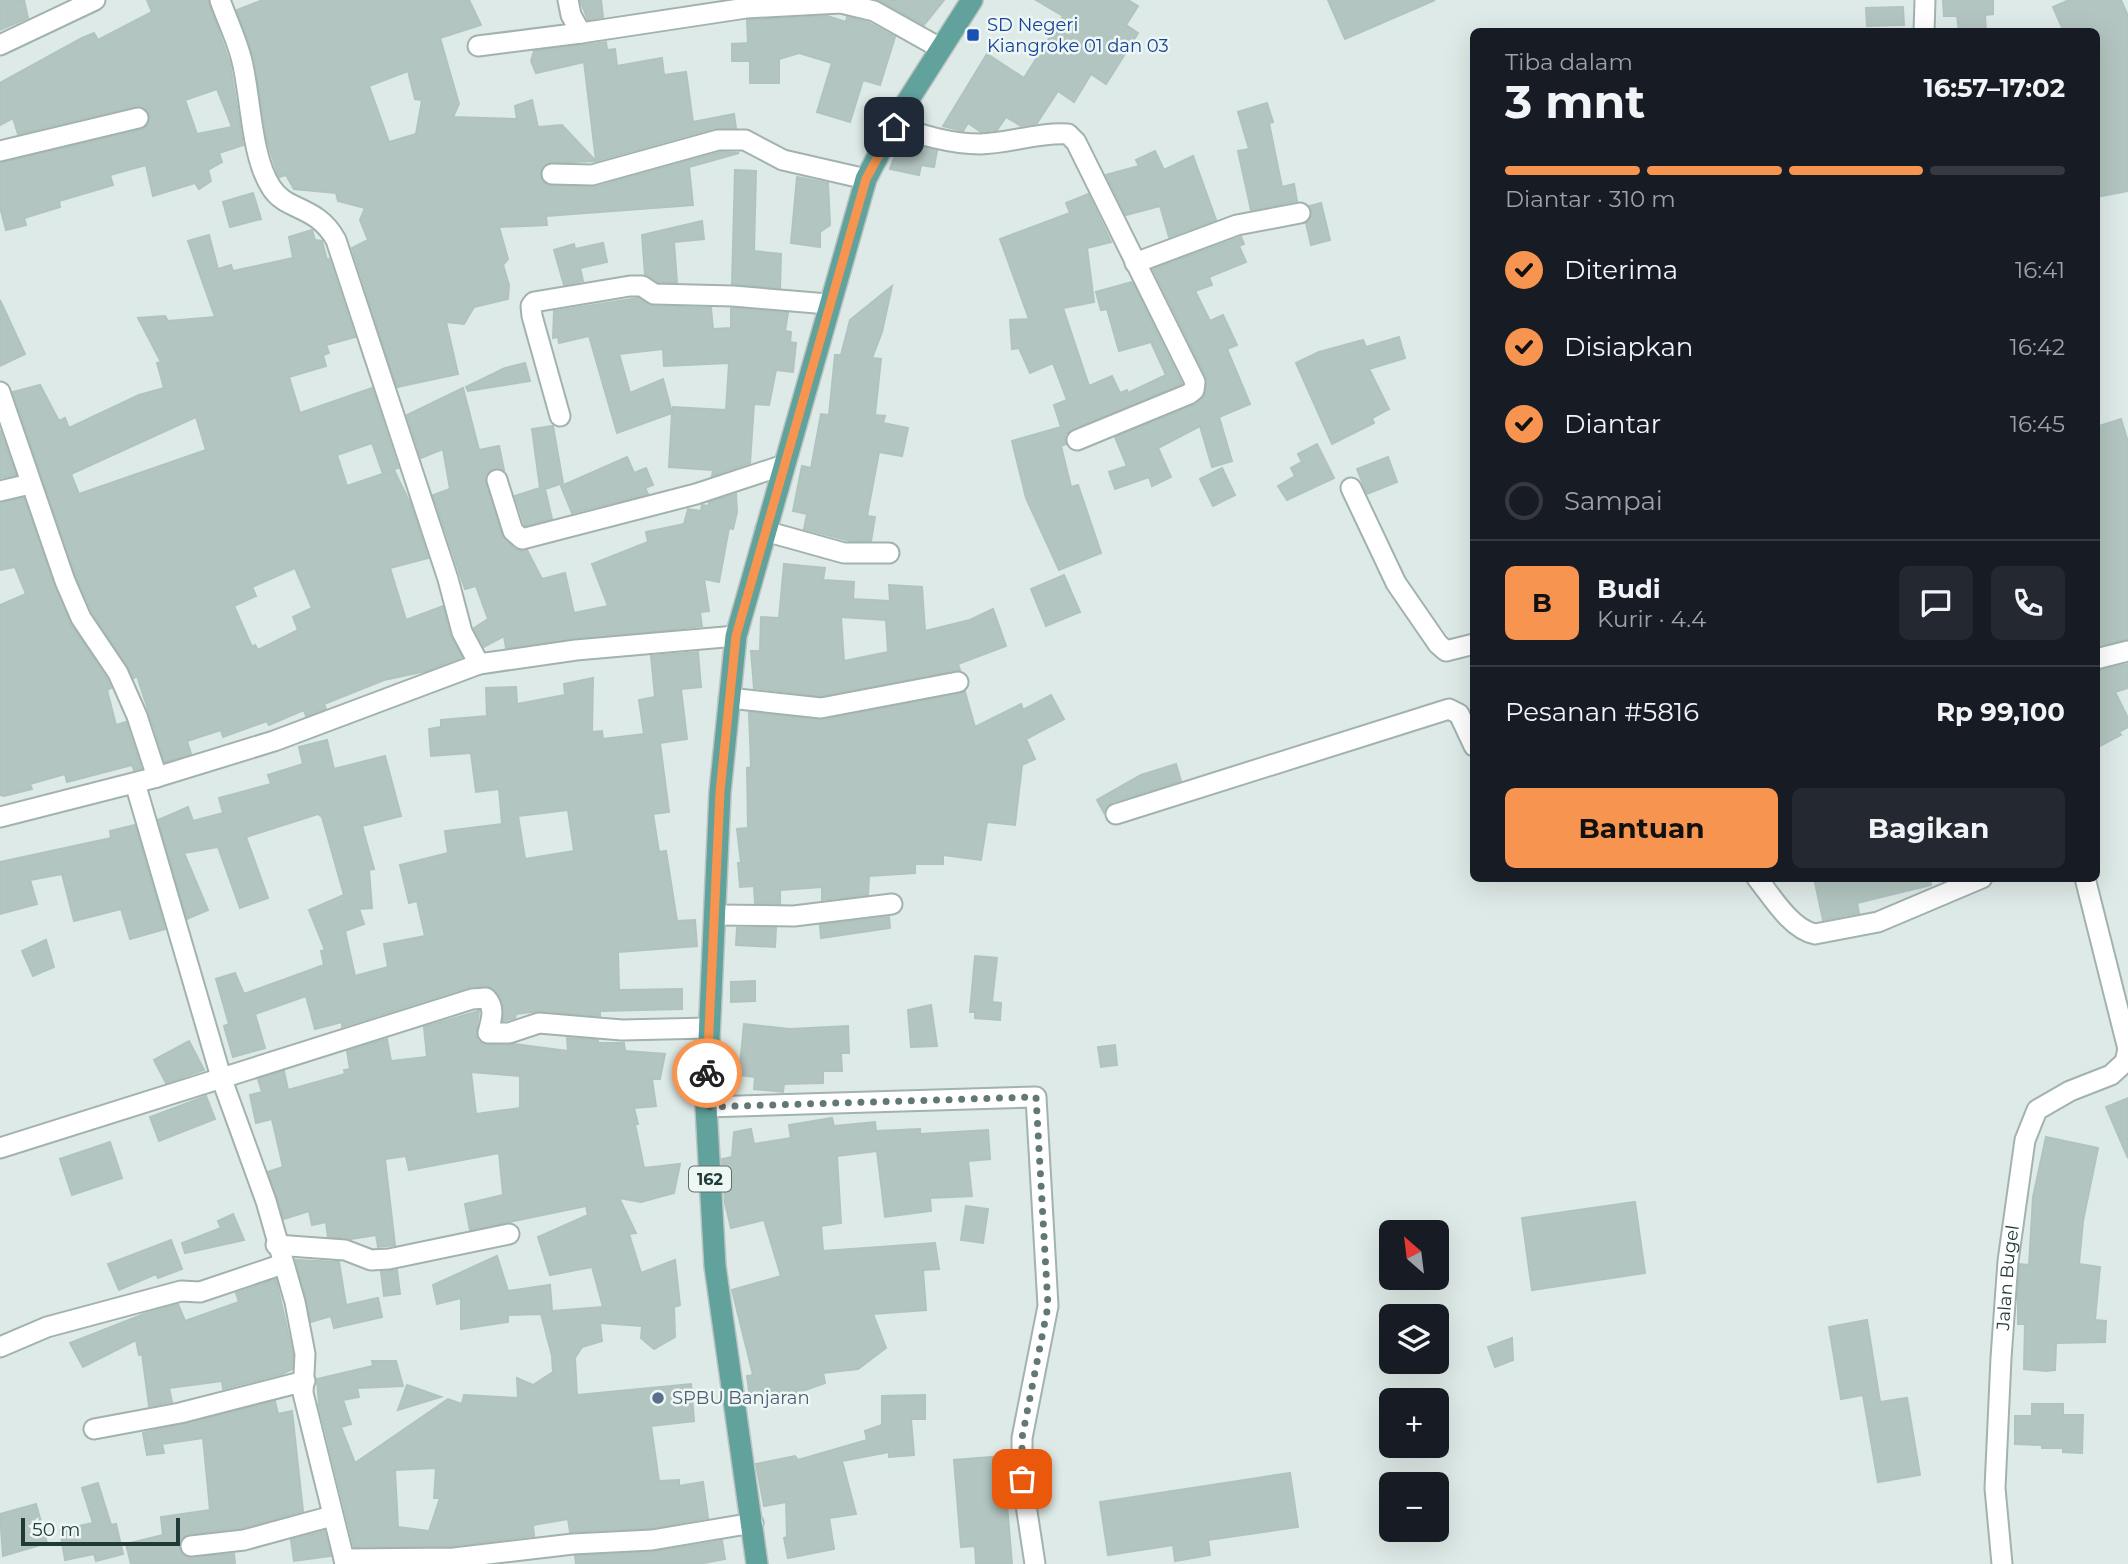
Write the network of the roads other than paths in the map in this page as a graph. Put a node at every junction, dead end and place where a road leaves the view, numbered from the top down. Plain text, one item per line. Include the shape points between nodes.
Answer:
1 (95, 0) edge
2 (220, 0) edge
3 (568, 0) edge
4 (972, 0) edge
5 (1925, 0) edge
6 (1924, 28) edge
7 (580, 33) junction
8 (0, 46) edge
9 (478, 46) dead end
10 (940, 48) junction
11 (138, 118) dead end
12 (894, 127) junction
13 (0, 150) edge
14 (552, 174) dead end
15 (866, 179) junction
16 (1300, 213) dead end
17 (1135, 263) junction
18 (828, 304) junction
19 (0, 392) edge
20 (560, 416) dead end
21 (1077, 440) dead end
22 (784, 466) junction
23 (497, 480) dead end
24 (30, 484) junction
25 (1351, 488) dead end
26 (0, 491) edge
27 (765, 531) junction
28 (890, 552) dead end
29 (736, 636) junction
30 (1470, 645) edge
31 (2128, 651) edge
32 (2100, 658) edge
33 (479, 664) junction
34 (958, 682) dead end
35 (729, 698) junction
36 (1470, 737) edge
37 (157, 777) junction
38 (135, 783) junction
39 (1116, 814) dead end
40 (0, 817) edge
41 (1760, 882) edge
42 (1973, 882) edge
43 (2086, 882) edge
44 (892, 904) dead end
45 (715, 915) junction
46 (709, 1028) junction
47 (2128, 1049) edge
48 (221, 1077) junction
49 (706, 1107) junction
50 (0, 1148) edge
51 (509, 1234) dead end
52 (276, 1245) junction
53 (283, 1264) junction
54 (0, 1347) edge
55 (304, 1381) junction
56 (94, 1429) dead end
57 (332, 1516) junction
58 (753, 1523) junction
59 (191, 1546) dead end
60 (344, 1562) edge
61 (757, 1564) edge
62 (1035, 1564) edge
63 (2002, 1564) edge

1 - 8 street
2 - 33 street via 242,61 264,173 280,198 316,215 336,240 462,632
3 - 7 street
4 - 10 main road, 162
5 - 6 street
7 - 9 street
7 - 10 street via 746,8 841,3 874,11
10 - 12 main road, 162
11 - 13 street
12 - 15 main road, 162
12 - 17 street via 980,144 1069,134
14 - 15 street via 592,175 737,138 783,160
15 - 18 main road, 162
16 - 17 street via 1237,225
17 - 21 street via 1195,382 1194,390
18 - 20 street via 654,294 630,285 534,302 532,316
18 - 22 main road, 162
19 - 24 street
22 - 23 street via 522,539 513,531
22 - 27 main road, 162
24 - 26 street
24 - 37 street via 81,618 118,673
25 - 30 street via 1396,583 1438,644 1446,650
27 - 28 street via 844,553
27 - 29 main road, 162
29 - 33 street
29 - 35 main road, 162
31 - 32 street
33 - 37 street via 274,741
34 - 35 street via 821,708
35 - 45 main road, 162
36 - 39 street via 1459,713 1449,709
37 - 38 street
38 - 40 street
38 - 48 street
41 - 42 street via 1795,922 1815,934 1878,922
43 - 47 street, Jalan Bugel
44 - 45 street via 794,916
45 - 46 main road, 162
46 - 48 street via 622,1030 539,1024 509,1033 488,1033 491,1003 485,998 472,999
46 - 49 main road, 162
47 - 63 street, Jalan Bugel via 2125,1062 2111,1075 2037,1110 2025,1140 2008,1261 2001,1371 1995,1488
48 - 50 street
48 - 52 street via 266,1201
49 - 58 main road, 162 via 715,1266
49 - 62 street via 1036,1097 1048,1306 1022,1438 1022,1479
51 - 52 street via 371,1260 345,1250
52 - 53 street
53 - 54 street via 200,1292 181,1291 47,1327
53 - 55 street via 305,1354
55 - 56 street via 180,1413
55 - 57 street
57 - 59 street via 244,1540
57 - 60 street
58 - 60 street via 652,1540 454,1558
58 - 61 main road, 162

